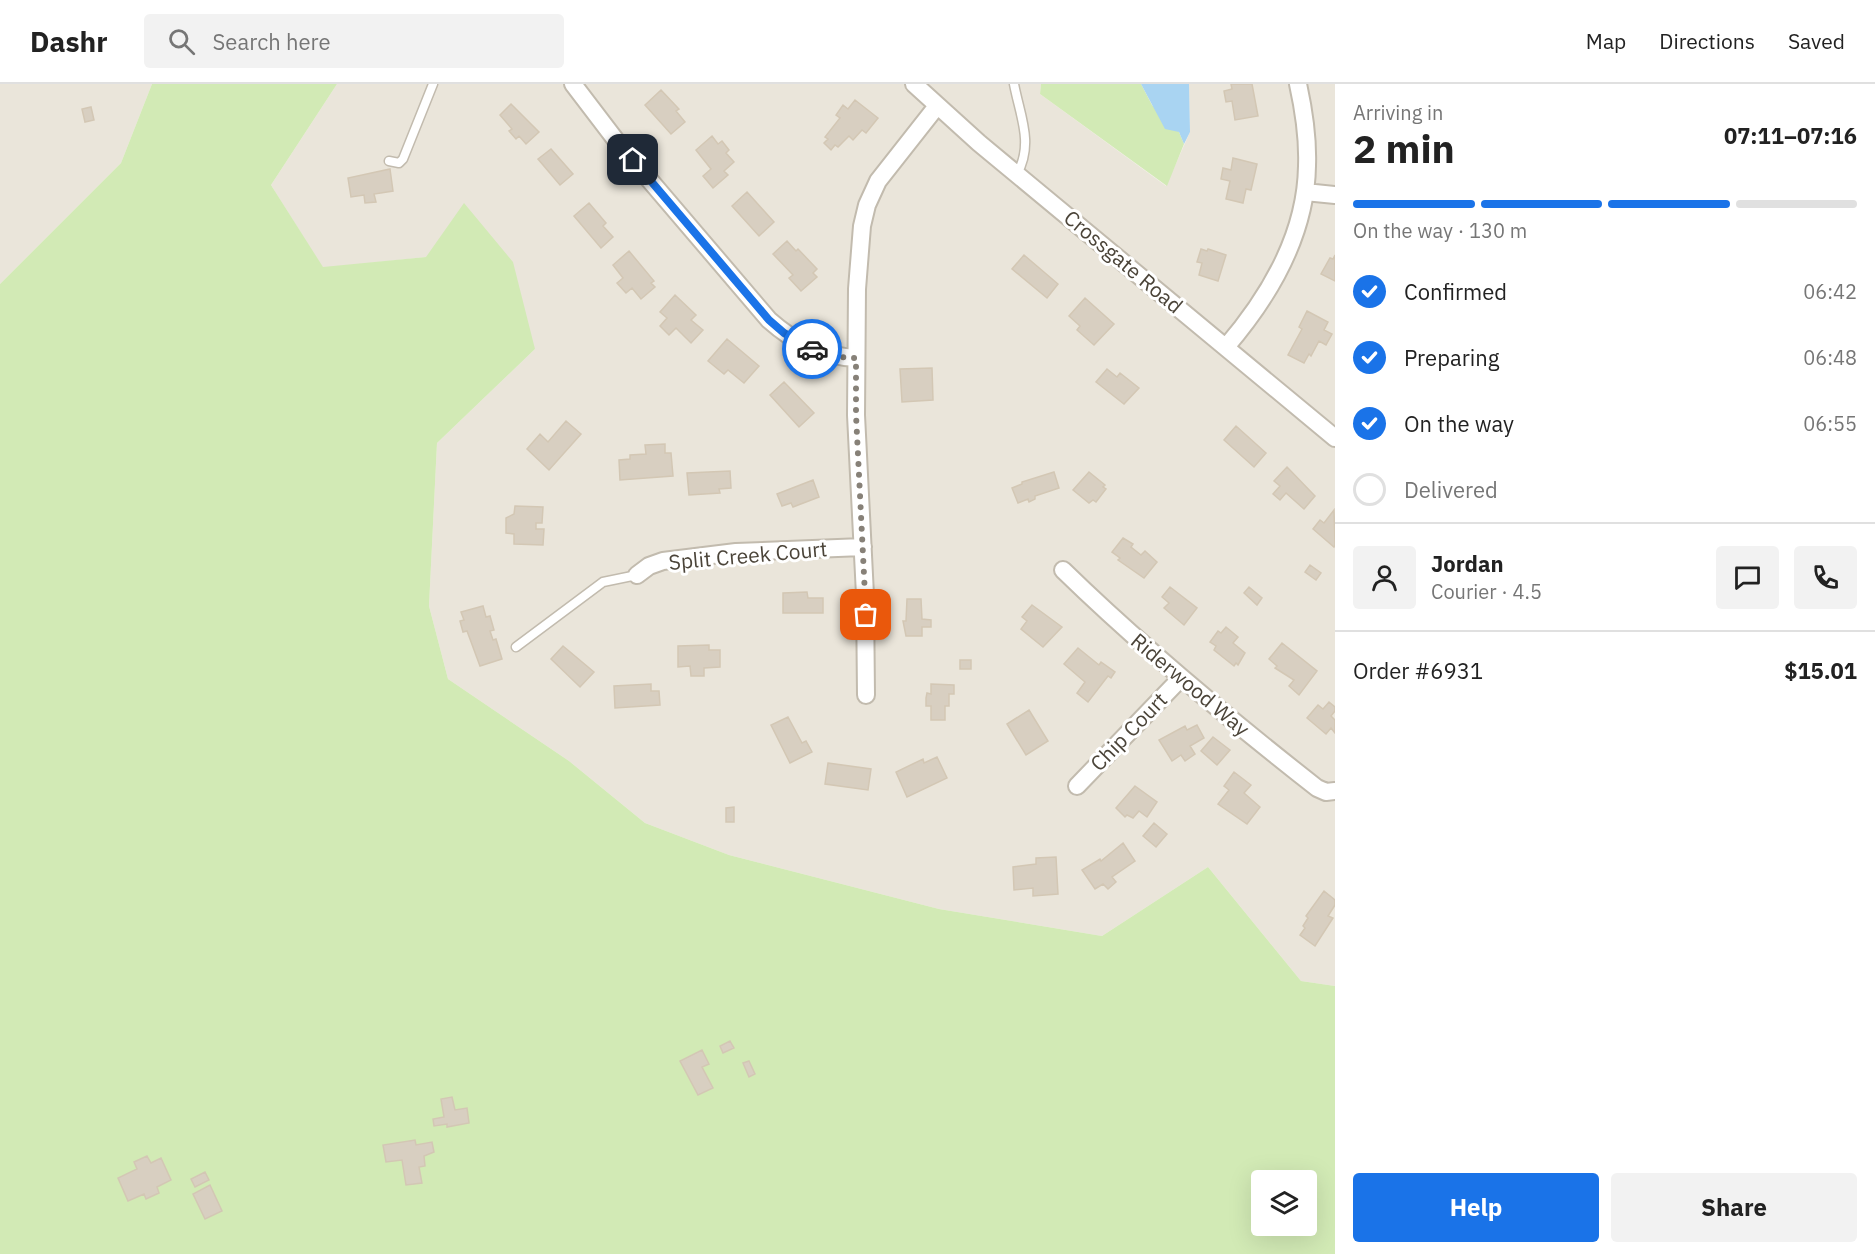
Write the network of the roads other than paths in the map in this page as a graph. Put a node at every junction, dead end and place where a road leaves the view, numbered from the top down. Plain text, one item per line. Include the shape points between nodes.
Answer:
1 (433, 84) edge
2 (573, 84) edge
3 (914, 84) edge
4 (1014, 84) edge
5 (1299, 84) edge
6 (937, 106) junction
7 (389, 161) dead end
8 (1017, 174) junction
9 (1305, 192) junction
10 (1335, 195) edge
11 (1226, 347) junction
12 (856, 358) junction
13 (1335, 438) edge
14 (863, 547) junction
15 (1063, 570) dead end
16 (637, 575) joint
17 (516, 647) dead end
18 (1181, 678) junction
19 (866, 695) dead end
20 (1077, 786) dead end
21 (1329, 791) edge

1 - 7 lane via 403,159 399,163
2 - 12 street via 618,143 769,320 801,344 820,352
3 - 6 street, Crossgate Road
4 - 8 lane via 1026,137 1026,152
5 - 9 street via 1307,146
6 - 8 street, Crossgate Road
6 - 12 street via 878,181 867,205 858,271
8 - 11 street, Crossgate Road
9 - 10 street
9 - 11 street via 1294,233 1276,275 1247,323
11 - 13 street, Crossgate Road
12 - 14 street
14 - 16 street, Split Creek Court via 736,552 663,561
14 - 19 street
15 - 18 street, Riderwood Way
16 - 17 lane via 603,582
18 - 20 street, Chip Court
18 - 21 street, Riderwood Way via 1317,788

